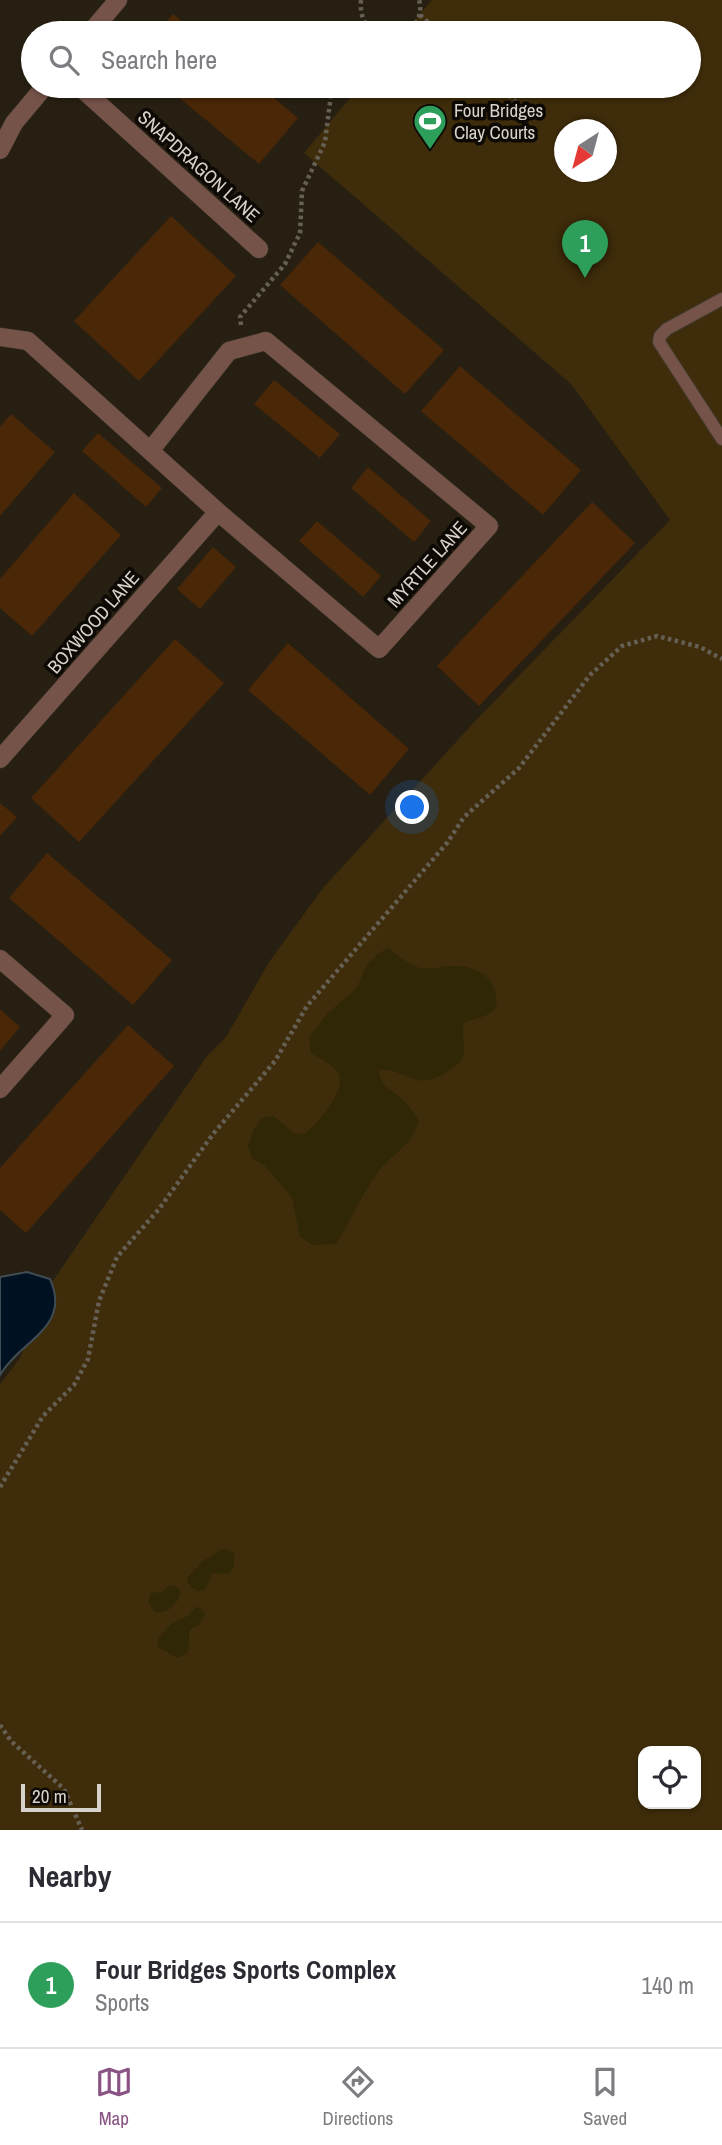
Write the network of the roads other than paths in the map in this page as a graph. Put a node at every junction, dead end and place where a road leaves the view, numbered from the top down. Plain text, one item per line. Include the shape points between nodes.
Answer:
1 (118, 0) edge
2 (100, 21) edge
3 (35, 98) edge
4 (92, 98) edge
5 (0, 150) edge
6 (259, 249) dead end
7 (722, 299) edge
8 (0, 337) edge
9 (722, 439) edge
10 (150, 451) junction
11 (218, 512) junction
12 (0, 759) edge
13 (0, 959) edge
14 (0, 1089) edge

1 - 2 street
3 - 5 street
4 - 6 street, SNAPDRAGON LANE
7 - 9 lane via 667,329 659,342
8 - 10 street, MYRTLE LANE via 29,341
10 - 11 street, MYRTLE LANE
10 - 11 street, MYRTLE LANE via 229,351 266,341 489,526 379,649
11 - 12 street, BOXWOOD LANE
13 - 14 street via 65,1015

